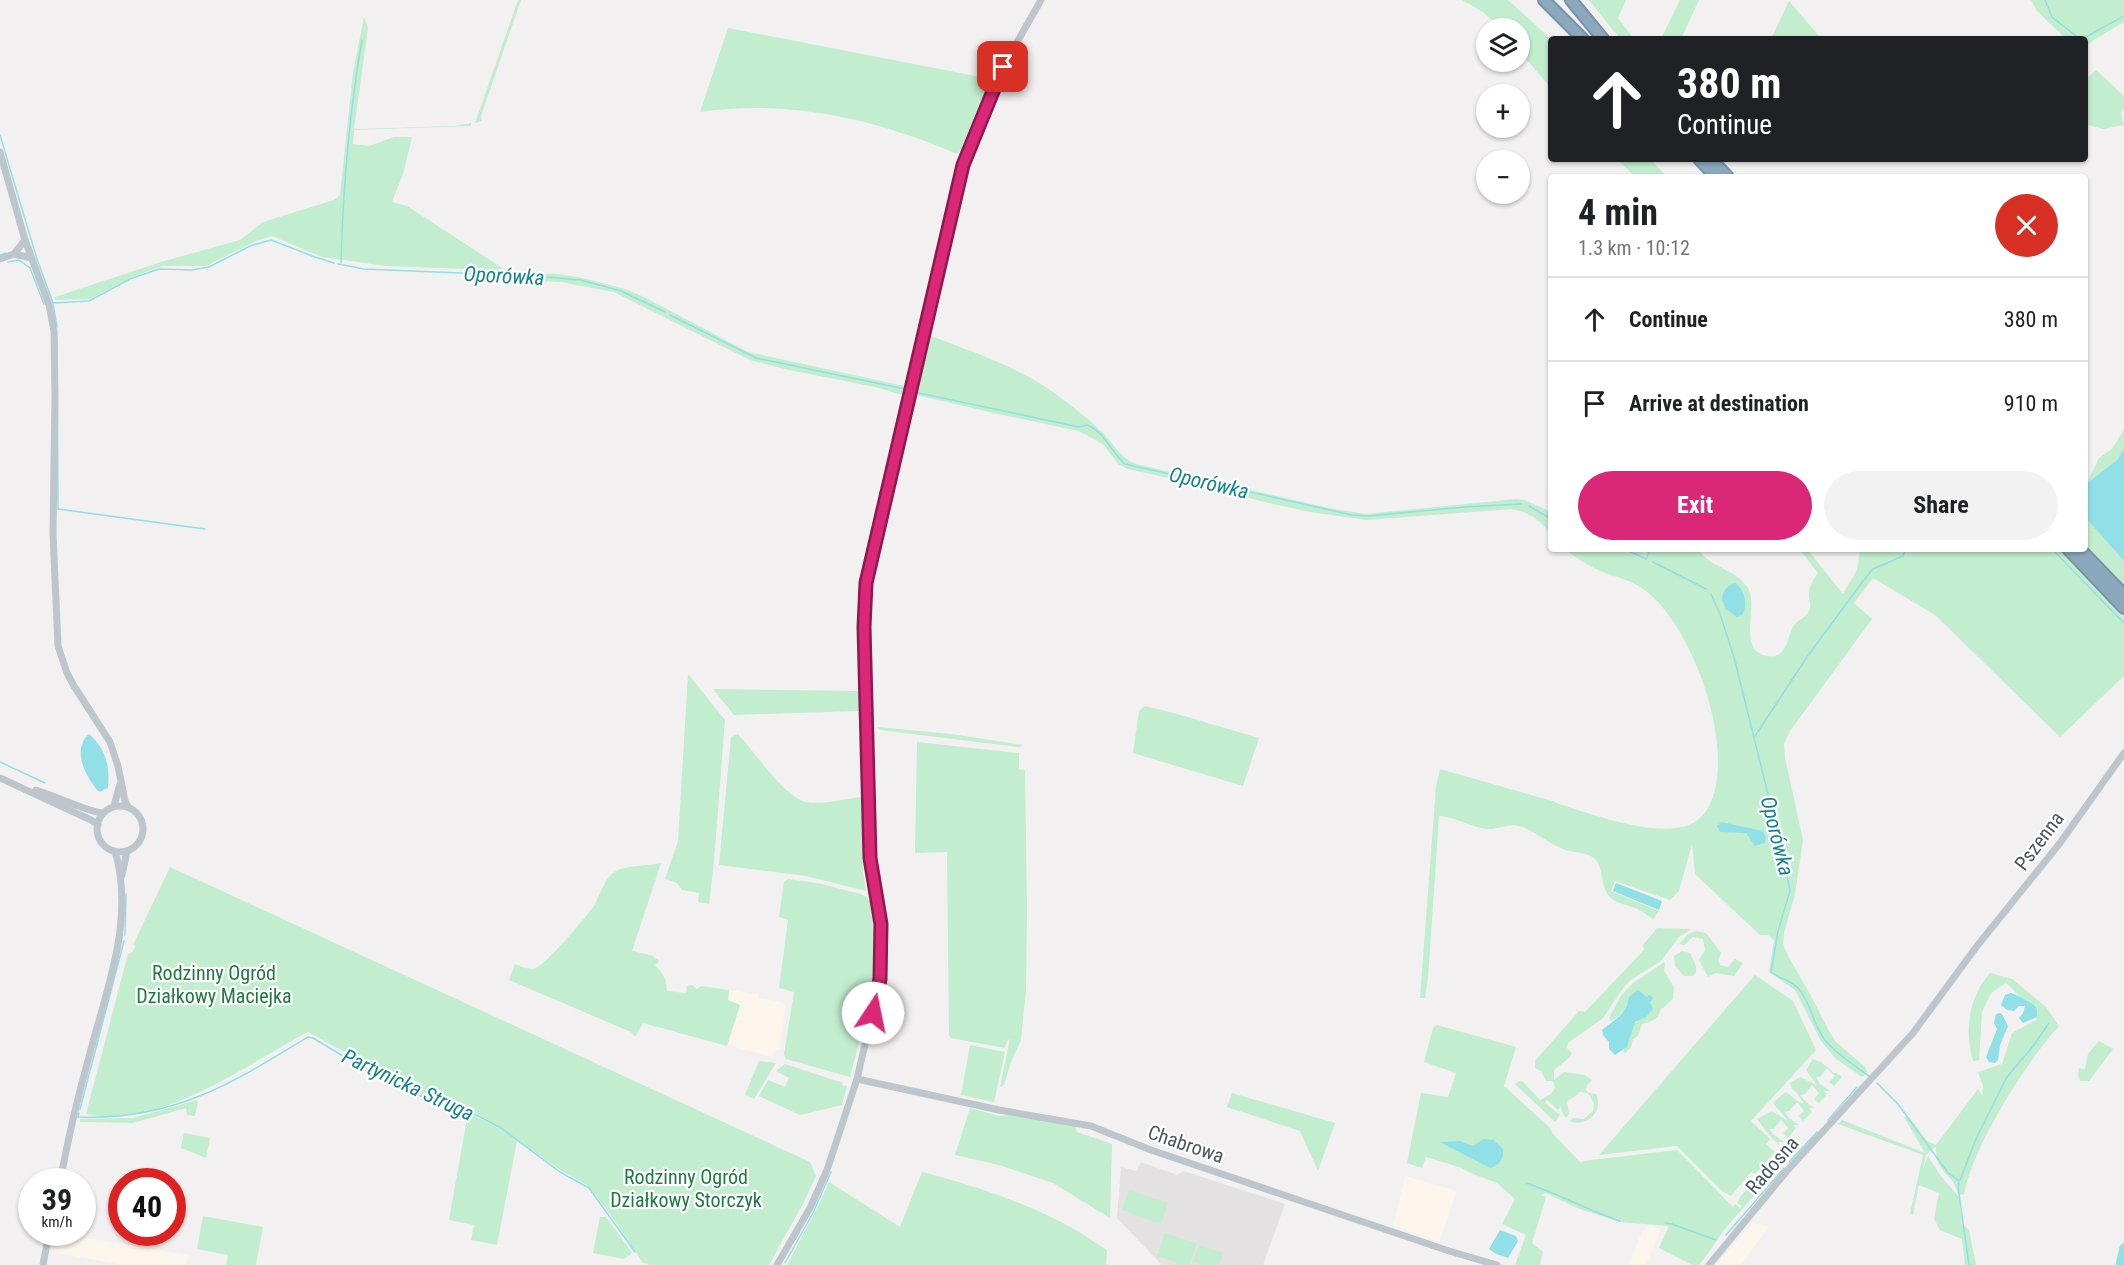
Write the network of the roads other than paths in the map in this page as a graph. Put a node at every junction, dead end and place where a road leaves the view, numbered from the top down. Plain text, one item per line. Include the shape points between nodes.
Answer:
1 (1041, 0) edge
2 (1544, 0) edge
3 (1571, 0) edge
4 (1580, 36) edge
5 (1601, 36) edge
6 (0, 152) edge
7 (1702, 162) edge
8 (1714, 162) edge
9 (1713, 174) edge
10 (1725, 174) edge
11 (25, 240) junction
12 (14, 254) junction
13 (31, 258) junction
14 (0, 259) edge
15 (2071, 552) edge
16 (2083, 552) edge
17 (2124, 595) edge
18 (2124, 609) edge
19 (2124, 753) edge
20 (0, 778) edge
21 (120, 781) junction
22 (19, 786) junction
23 (114, 806) junction
24 (128, 807) junction
25 (103, 813) junction
26 (98, 825) junction
27 (115, 851) junction
28 (127, 851) junction
29 (121, 884) junction
30 (856, 1082) junction
31 (1864, 1088) joint
32 (63, 1168) edge
33 (47, 1246) edge
34 (43, 1265) edge
35 (777, 1265) edge
36 (1497, 1265) edge
37 (1708, 1265) edge

1 - 30 street via 995,84 966,155 866,583 870,858 880,913 881,956 878,993
2 - 4 highway
3 - 5 highway
6 - 11 street
7 - 9 highway
8 - 10 highway
11 - 12 street
11 - 13 street
12 - 13 street
12 - 14 street
13 - 21 street via 49,305 54,331 52,533 58,646 74,686 110,742
15 - 18 highway
16 - 17 highway
19 - 31 street, Pszenna via 1913,1033
20 - 22 street
21 - 23 street
21 - 24 street
22 - 25 street
22 - 26 street
23 - 24 street
23 - 25 street
24 - 28 street via 138,816 142,832 139,844
25 - 26 street
26 - 27 street via 104,842
27 - 28 street
27 - 29 street
28 - 29 street
29 - 32 street via 118,945
30 - 35 street via 821,1186
30 - 36 street, Chabrowa via 1091,1126 1151,1150
31 - 37 street, Radosna
33 - 34 street

